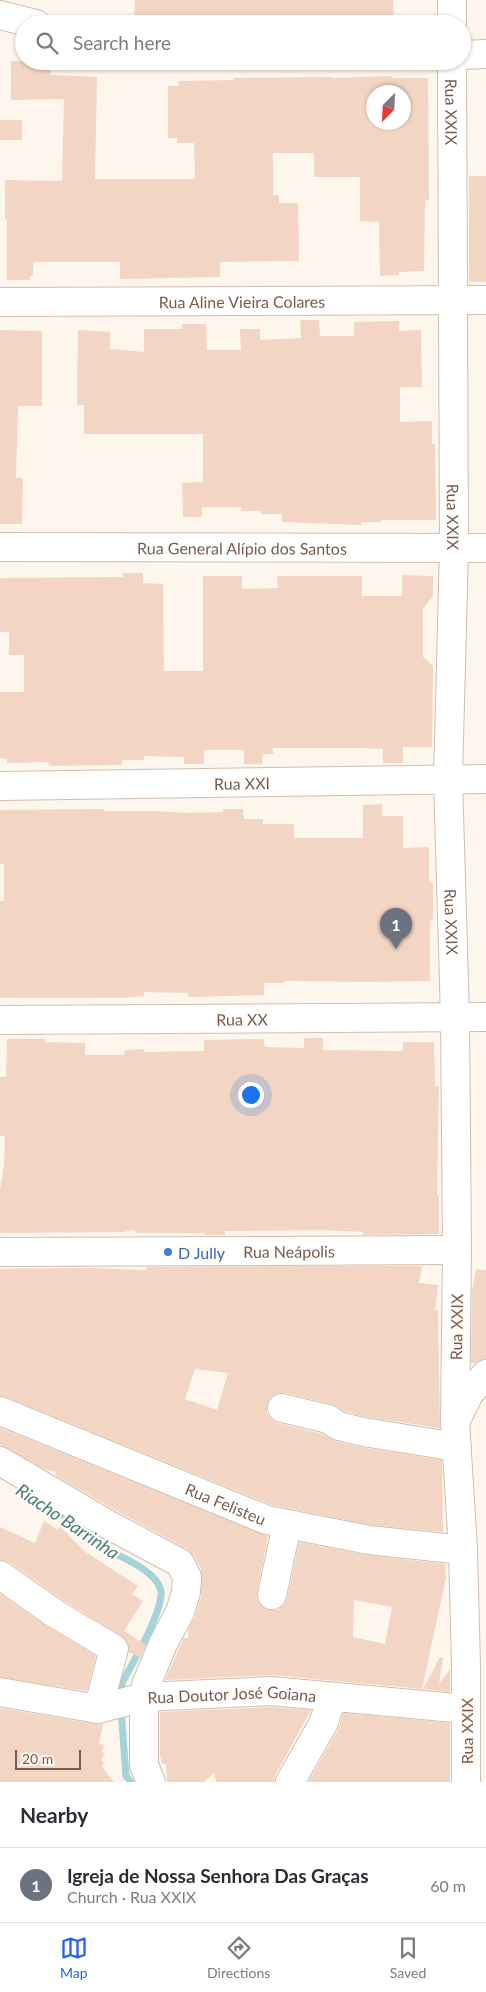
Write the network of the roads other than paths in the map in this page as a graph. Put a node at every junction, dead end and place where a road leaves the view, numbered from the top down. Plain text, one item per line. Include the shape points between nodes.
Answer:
1 (452, 0) edge
2 (0, 15) edge
3 (452, 15) edge
4 (15, 19) edge
5 (486, 54) edge
6 (471, 55) edge
7 (452, 70) edge
8 (486, 300) edge
9 (452, 301) junction
10 (0, 302) edge
11 (0, 547) edge
12 (486, 548) edge
13 (454, 549) junction
14 (448, 779) junction
15 (486, 780) edge
16 (0, 786) edge
17 (486, 1017) edge
18 (455, 1018) junction
19 (0, 1020) edge
20 (457, 1250) junction
21 (0, 1252) edge
22 (480, 1392) edge
23 (282, 1408) dead end
24 (0, 1411) edge
25 (456, 1434) junction
26 (0, 1461) edge
27 (287, 1524) junction
28 (463, 1550) junction
29 (0, 1575) edge
30 (272, 1595) dead end
31 (476, 1674) edge
32 (0, 1692) edge
33 (144, 1697) junction
34 (332, 1697) junction
35 (98, 1709) junction
36 (466, 1710) junction
37 (151, 1782) edge
38 (290, 1782) edge
39 (466, 1782) edge

1 - 3 street
2 - 4 street
5 - 6 street
7 - 9 street, Rua XXIX
8 - 9 street, Rua Aline Vieira Colares
9 - 10 street, Rua Aline Vieira Colares
9 - 13 street, Rua XXIX
11 - 13 street, Rua General Alípio dos Santos
12 - 13 street, Rua General Alípio dos Santos
13 - 14 street, Rua XXIX
14 - 15 street, Rua XXI
14 - 16 street, Rua XXI
14 - 18 street, Rua XXIX
17 - 18 street, Rua XX
18 - 19 street, Rua XX
18 - 20 street, Rua XXIX
20 - 21 street, Rua Neápolis
20 - 25 street, Rua XXIX
22 - 25 street
23 - 25 street via 328,1419 339,1426 363,1432
24 - 27 street, Rua Felisteu via 267,1520
25 - 28 street, Rua XXIX
26 - 33 street via 109,1526 180,1563 187,1577 186,1592 146,1685
27 - 28 street, Rua Felisteu via 369,1540
27 - 30 street
28 - 31 street, Rua XXIX
29 - 35 street via 114,1649
31 - 36 street, Rua XXIX
32 - 35 street, Rua Doutor José Goiana
33 - 34 street, Rua Doutor José Goiana via 271,1691
33 - 35 street, Rua Doutor José Goiana
33 - 37 street via 144,1765
34 - 36 street, Rua Doutor José Goiana
34 - 38 street via 323,1724
36 - 39 street, Rua XXIX

